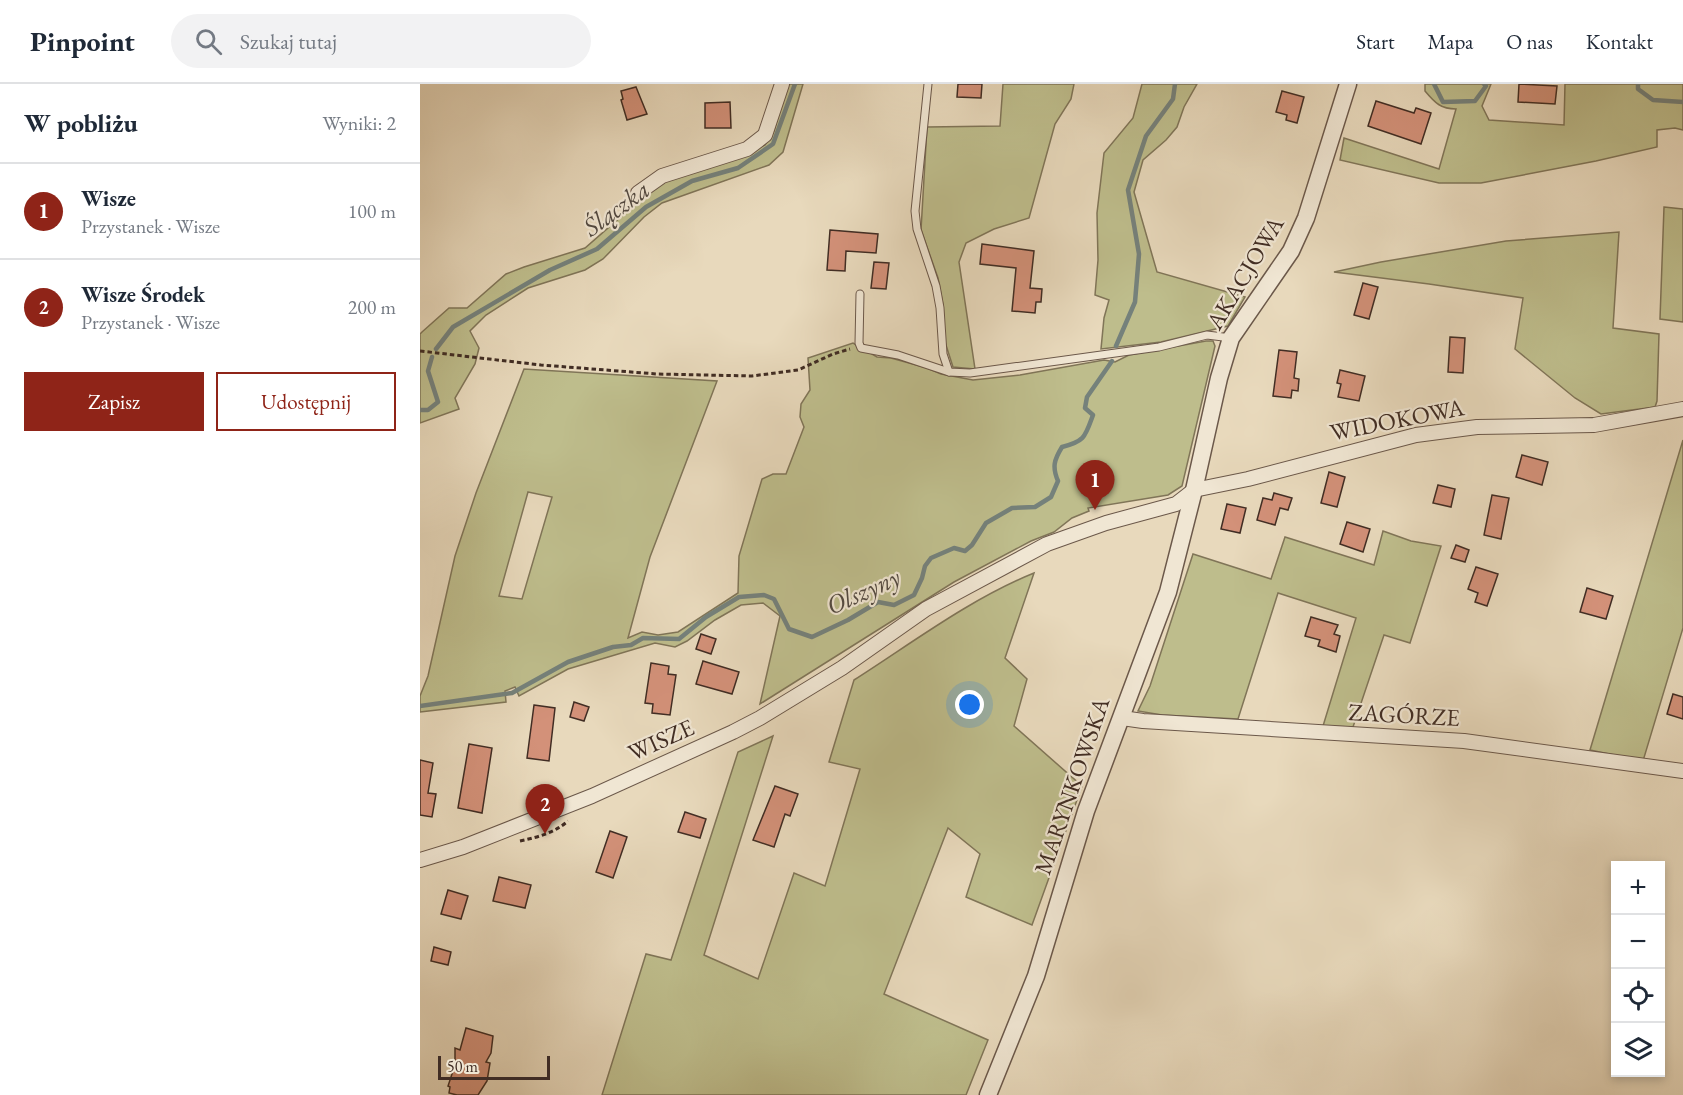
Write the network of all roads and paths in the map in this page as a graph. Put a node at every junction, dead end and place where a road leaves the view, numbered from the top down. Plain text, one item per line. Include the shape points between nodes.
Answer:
1 (782, 84) edge
2 (928, 84) edge
3 (1348, 84) edge
4 (638, 193) dead end
5 (860, 294) dead end
6 (1231, 338) junction
7 (861, 348) junction
8 (420, 351) edge
9 (949, 372) junction
10 (1683, 408) edge
11 (1194, 490) junction
12 (1122, 718) junction
13 (1683, 771) edge
14 (420, 860) edge
15 (988, 1095) edge

1 - 4 street via 765,135 747,149 662,176
2 - 9 lane via 915,211 936,286 943,354
3 - 6 street, AKACJOWA via 1306,219 1291,251
5 - 7 lane
6 - 9 lane via 1207,335 1159,347 1009,369
6 - 11 street, AKACJOWA
7 - 8 path via 845,349 798,370 752,376 645,373
7 - 9 lane
10 - 11 street, WIDOKOWA via 1594,425 1477,427 1416,435
11 - 12 street, MARYNKOWSKA via 1168,592
11 - 14 street, WISZE via 1176,504 1047,544 926,609 842,668 733,732 581,800
12 - 13 street, ZAGÓRZE via 1464,741
12 - 15 street, MARYNKOWSKA via 1086,811 1036,976

